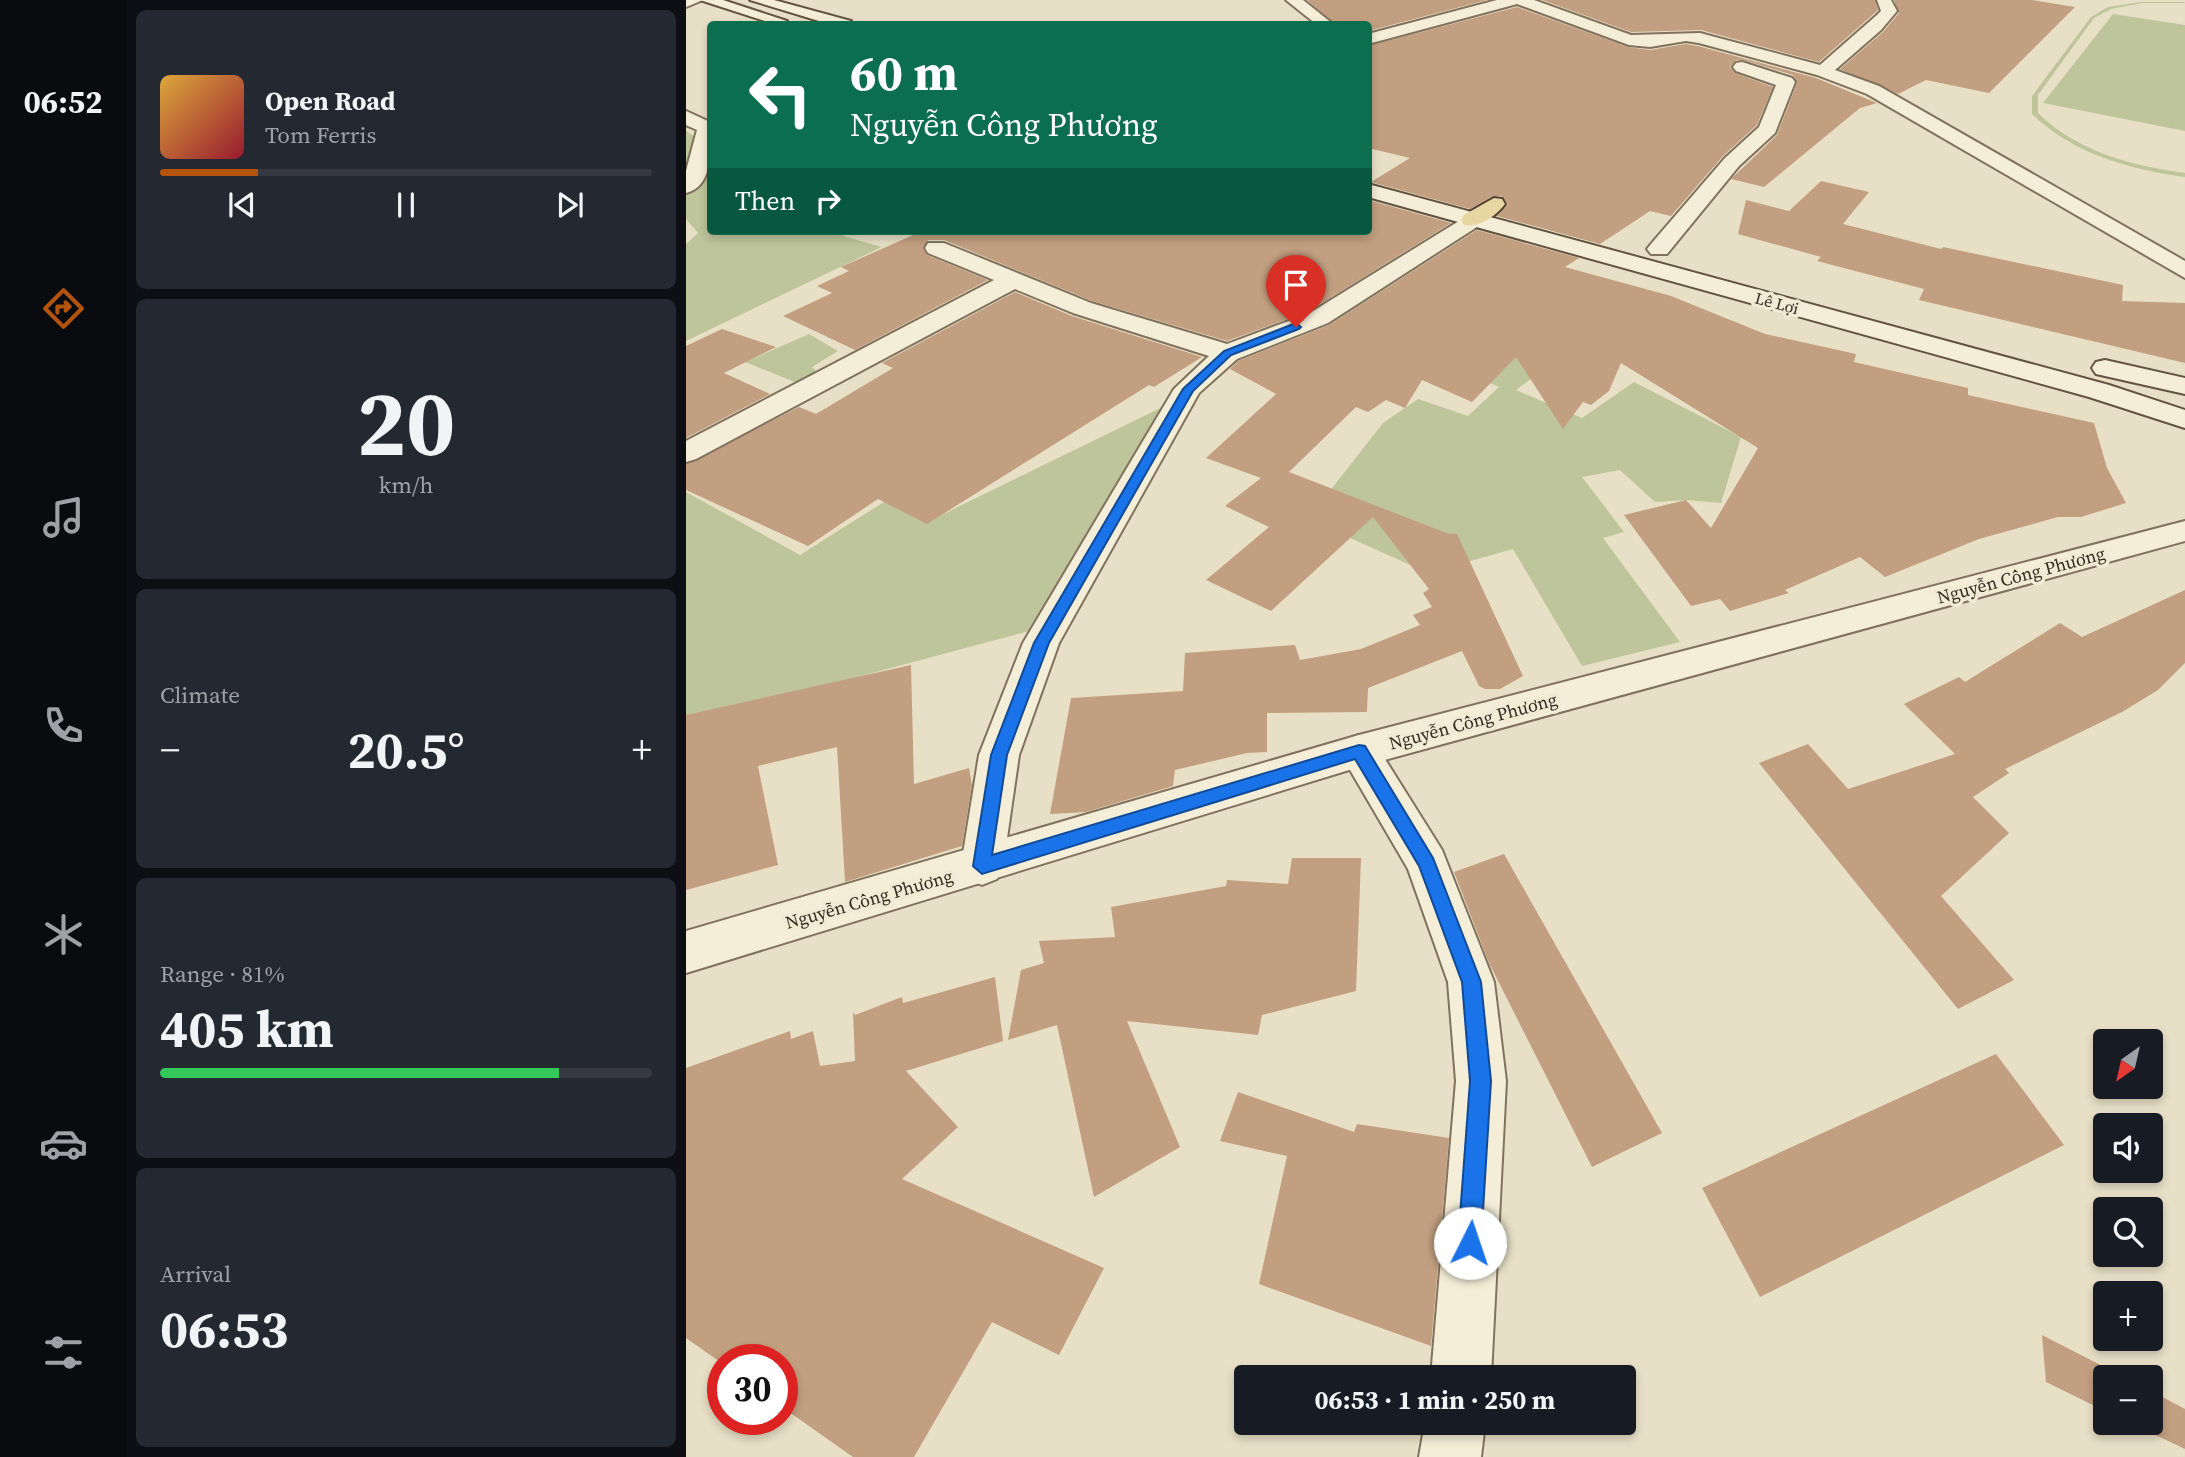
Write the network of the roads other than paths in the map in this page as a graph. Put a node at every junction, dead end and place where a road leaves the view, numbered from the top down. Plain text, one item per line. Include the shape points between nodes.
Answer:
1 (696, 0) edge
2 (708, 0) edge
3 (757, 0) edge
4 (1293, 0) edge
5 (1514, 0) edge
6 (1520, 0) edge
7 (1884, 0) edge
8 (686, 2) edge
9 (782, 21) edge
10 (834, 21) edge
11 (1321, 21) edge
12 (1372, 38) edge
13 (1703, 57) dead end
14 (1823, 71) junction
15 (686, 117) edge
16 (1372, 171) edge
17 (686, 187) edge
18 (1372, 191) edge
19 (1483, 212) junction
20 (936, 248) dead end
21 (1659, 249) junction
22 (2185, 271) edge
23 (1015, 279) junction
24 (2036, 349) dead end
25 (1227, 353) junction
26 (2077, 360) dead end
27 (2185, 386) edge
28 (2185, 419) edge
29 (686, 453) edge
30 (2185, 531) edge
31 (1359, 751) junction
32 (982, 866) junction
33 (686, 952) edge
34 (1462, 1365) edge
35 (1453, 1435) edge
36 (1450, 1457) edge

1 - 8 street
2 - 9 street
3 - 10 street
4 - 11 street
5 - 12 street
6 - 14 street via 1629,40 1700,38
7 - 14 street via 1889,11 1880,24
13 - 21 street via 1779,78 1786,87 1768,129 1732,162
14 - 22 street via 1886,96
15 - 17 street via 707,128 695,180
16 - 19 street, Lê Lợi
18 - 19 street, Lê Lợi
19 - 21 street, Lê Lợi
19 - 25 street via 1358,296 1318,318
19 - 28 street, Lê Lợi
20 - 23 street
21 - 24 street, Lê Lợi
23 - 25 street via 1082,308
23 - 29 street
25 - 32 street via 1188,389 1041,643 999,755
26 - 27 street
30 - 31 street, Nguyễn Công Phương
31 - 32 street, Nguyễn Công Phương
31 - 34 street via 1427,863 1471,982 1481,1081
32 - 33 street, Nguyễn Công Phương
35 - 36 street

